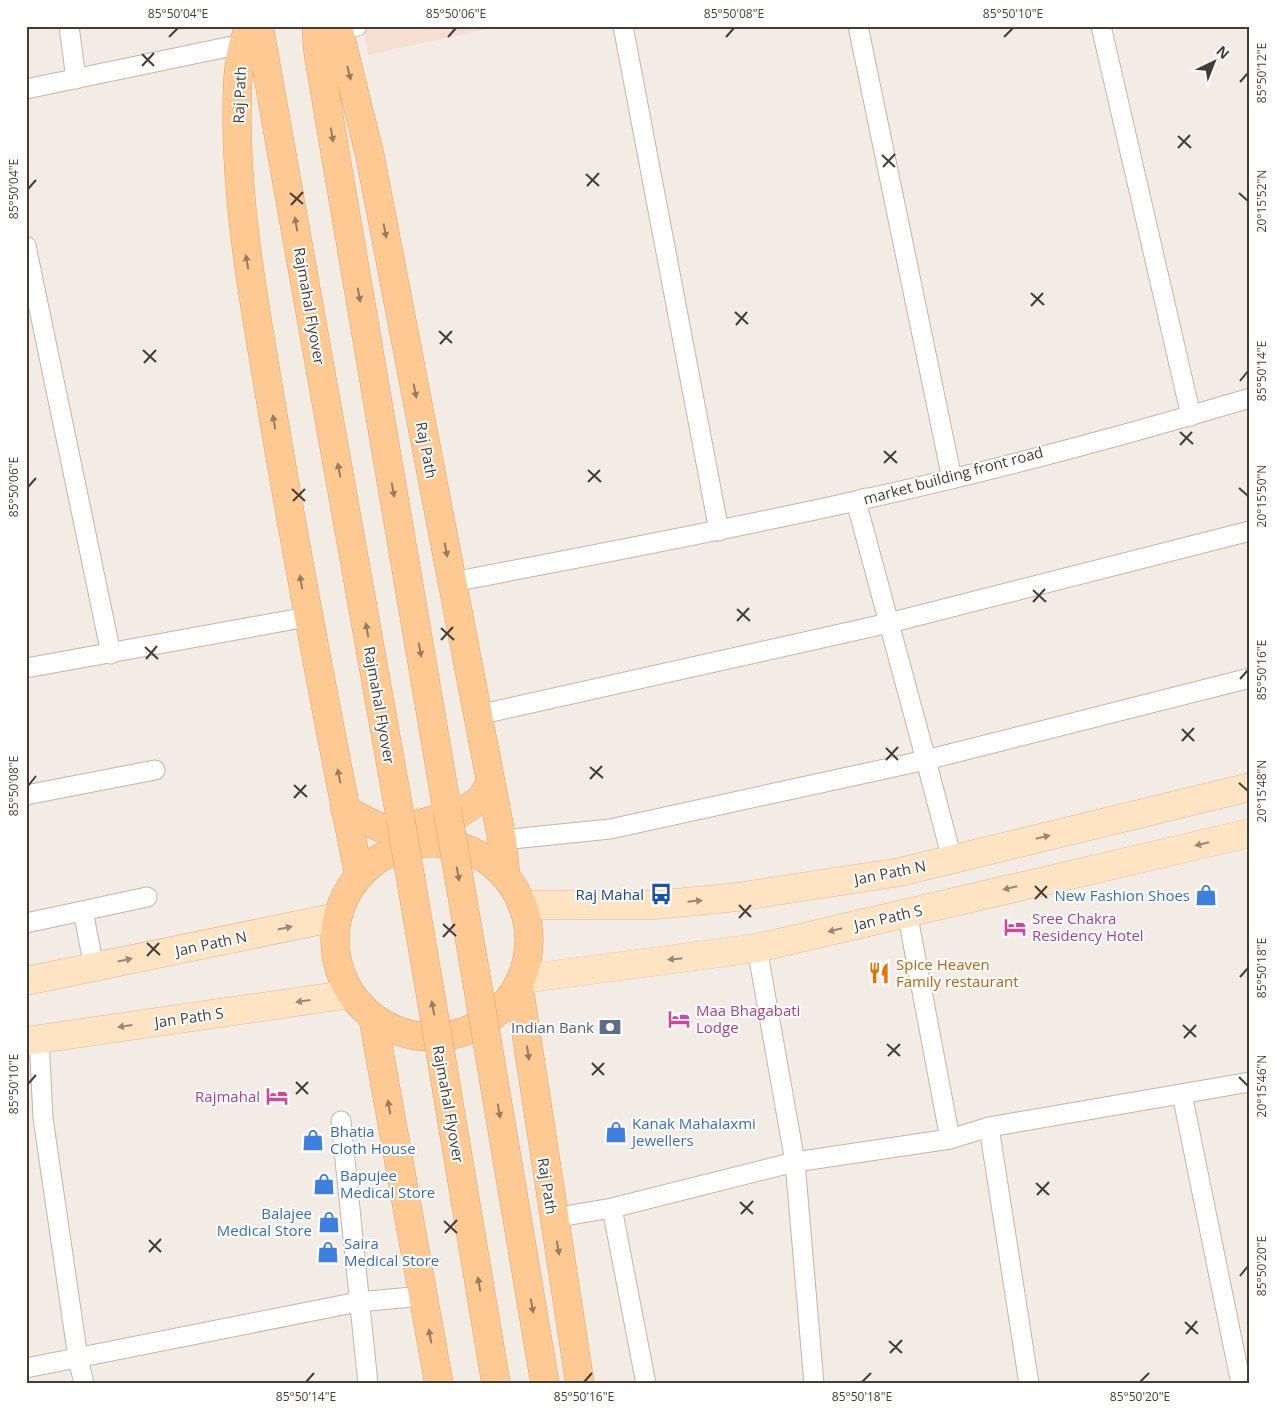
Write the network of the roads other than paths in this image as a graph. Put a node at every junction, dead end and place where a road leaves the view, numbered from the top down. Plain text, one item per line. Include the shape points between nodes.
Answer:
1 (69, 26) edge
2 (623, 26) edge
3 (858, 26) edge
4 (1101, 26) edge
5 (337, 27) edge
6 (250, 32) edge
7 (76, 78) junction
8 (26, 89) edge
9 (26, 246) edge
10 (1250, 397) edge
11 (1191, 413) junction
12 (951, 477) junction
13 (856, 501) junction
14 (719, 531) junction
15 (1250, 531) edge
16 (453, 582) junction
17 (307, 617) junction
18 (888, 623) junction
19 (112, 654) junction
20 (26, 668) edge
21 (1250, 678) edge
22 (478, 715) junction
23 (926, 760) junction
24 (155, 770) dead end
25 (490, 784) junction
26 (1250, 787) edge
27 (26, 795) edge
28 (346, 810) junction
29 (1250, 833) edge
30 (502, 840) junction
31 (952, 858) junction
32 (359, 875) junction
33 (506, 877) junction
34 (147, 897) dead end
35 (524, 906) junction
36 (83, 912) junction
37 (907, 912) junction
38 (337, 917) junction
39 (26, 923) edge
40 (757, 948) junction
41 (94, 967) junction
42 (26, 981) edge
43 (521, 983) junction
44 (351, 994) junction
45 (373, 1018) junction
46 (33, 1039) edge
47 (1250, 1082) edge
48 (1182, 1094) junction
49 (341, 1121) dead end
50 (989, 1127) junction
51 (950, 1140) junction
52 (795, 1162) junction
53 (612, 1208) junction
54 (553, 1218) junction
55 (423, 1296) junction
56 (358, 1302) junction
57 (78, 1358) junction
58 (26, 1368) edge
59 (84, 1384) edge
60 (368, 1384) edge
61 (439, 1384) edge
62 (496, 1384) edge
63 (546, 1384) edge
64 (580, 1384) edge
65 (646, 1384) edge
66 (814, 1384) edge
67 (1029, 1384) edge
68 (1241, 1384) edge

1 - 7 street
2 - 14 street
3 - 12 street
4 - 11 street
5 -> 16 main road, Raj Path via 370,156
5 -> 63 main road, bridge via 321,72
6 - 7 street
17 -> 6 main road, Raj Path via 244,238 237,99
62 -> 6 main road, Rajmahal Flyover, bridge via 400,816
7 - 8 street
9 - 19 street
10 - 11 street
11 - 12 street
12 - 13 street
13 - 14 street
13 - 18 street
14 - 16 street
15 - 18 street
16 - 22 main road, Raj Path
17 - 19 street
28 -> 17 main road, Raj Path
18 - 22 street
18 - 23 street
19 - 20 street
21 - 23 street
22 - 25 main road, Raj Path
23 - 30 street via 610,829
23 - 31 street
24 - 27 street
25 - 28 main road via 481,799 460,813 395,830 379,827
25 - 30 main road, Raj Path
31 -> 26 main road, Jan Path N
28 - 32 main road, Raj Path
29 -> 37 main road, Jan Path S
30 - 33 main road, Raj Path
35 -> 31 main road, Jan Path N via 654,905 737,897 900,872
32 - 33 main road, Raj Path via 380,858 405,846 432,842 460,847 485,858
32 - 38 main road, Raj Path
33 - 35 main road, Raj Path
34 - 36 street
35 - 43 main road, Raj Path via 530,930 529,954
36 - 39 street
36 - 41 street
37 -> 40 main road, Jan Path S
37 - 51 street
41 -> 38 main road, Jan Path N
38 - 44 main road, Raj Path via 335,944 339,970
40 -> 43 main road, Jan Path S
40 - 52 street
41 - 42 main road, Jan Path N
43 - 45 main road, Raj Path via 502,1010 480,1026 453,1036 425,1038 398,1032
43 -> 54 main road, Raj Path
44 - 45 main road, Raj Path
44 -> 46 main road, Jan Path S
55 -> 45 main road
46 - 57 street
47 - 48 street
48 - 50 street
48 - 68 street
49 - 56 street
50 - 51 street
50 - 67 street
51 - 52 street
52 - 53 street
52 - 66 street
53 - 54 street
53 - 65 street
54 -> 64 main road, Raj Path
55 - 56 street
61 -> 55 main road
56 - 57 street
56 - 60 street
57 - 58 street
57 - 59 street

